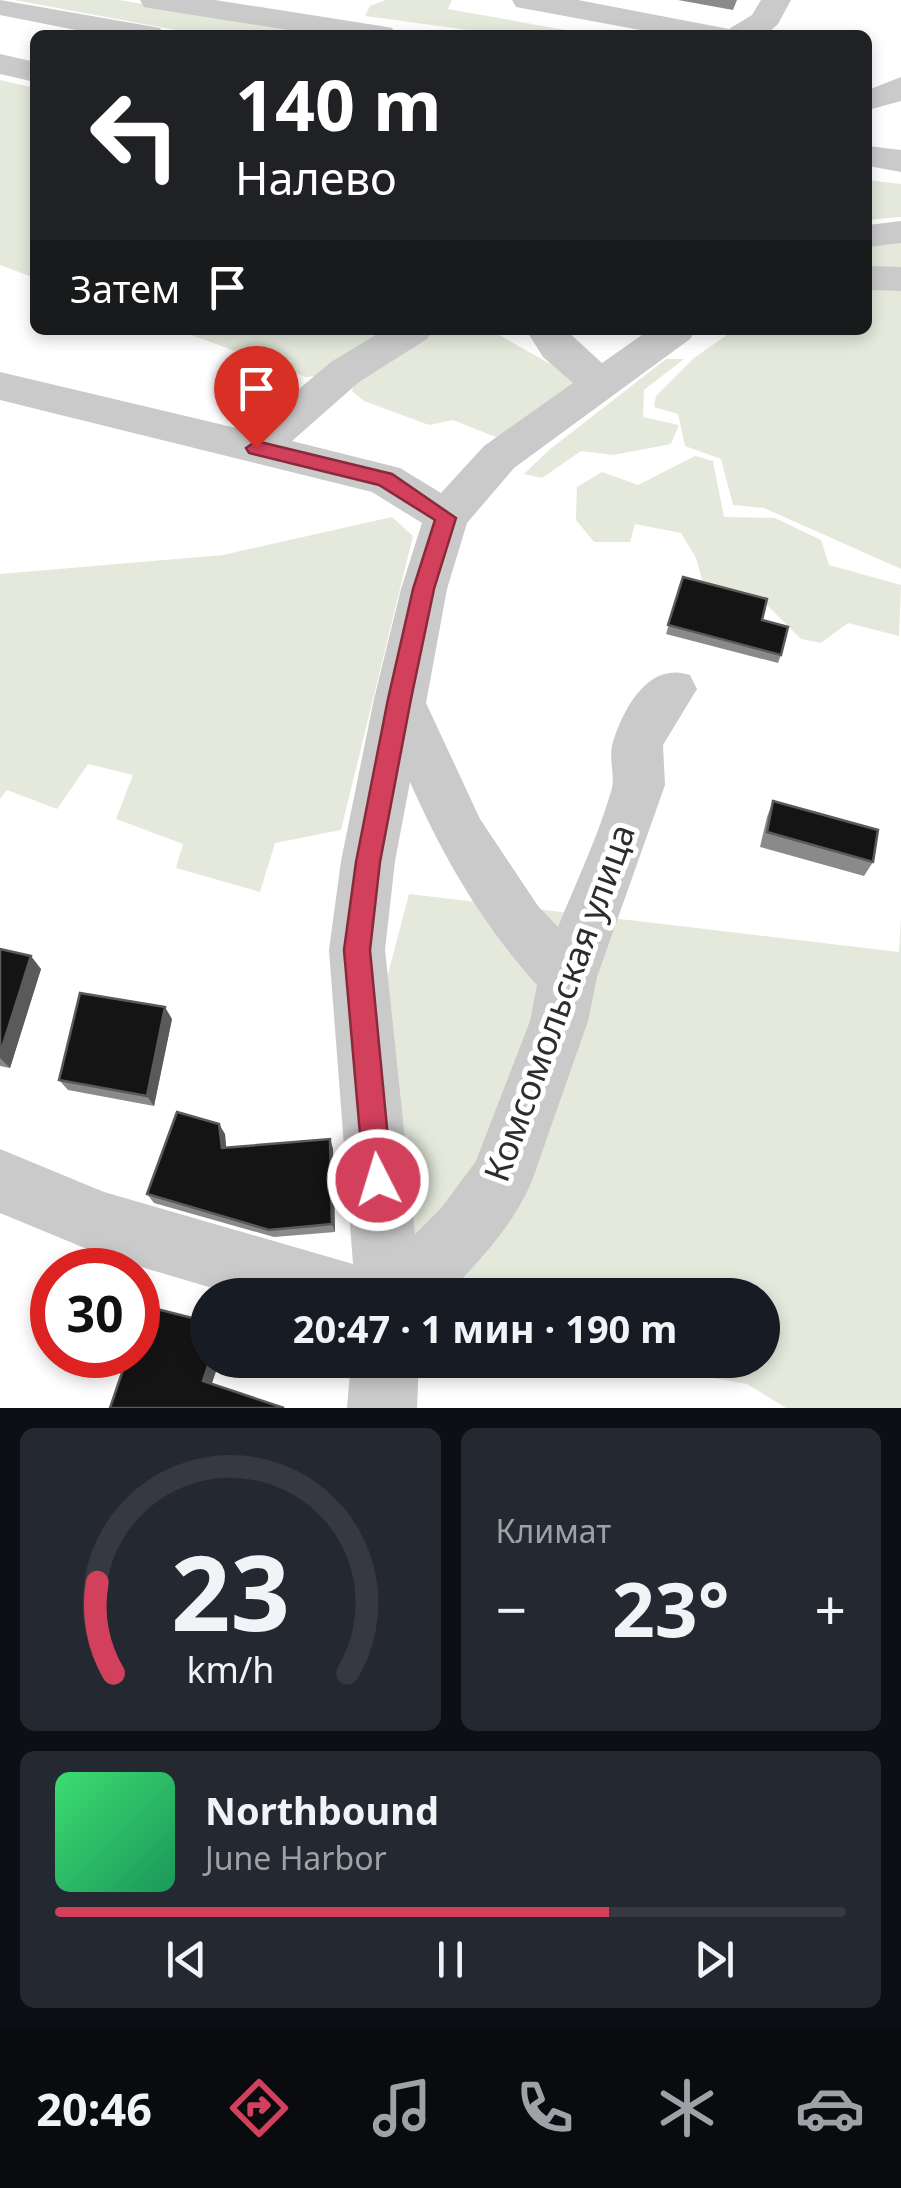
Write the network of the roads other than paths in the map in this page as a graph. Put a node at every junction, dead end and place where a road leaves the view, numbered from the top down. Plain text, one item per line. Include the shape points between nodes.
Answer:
1 (155, 0) edge
2 (367, 0) edge
3 (528, 0) edge
4 (776, 0) edge
5 (0, 6) edge
6 (0, 24) edge
7 (123, 30) edge
8 (342, 30) joint
9 (691, 30) edge
10 (753, 30) edge
11 (30, 31) edge
12 (0, 64) edge
13 (30, 71) edge
14 (901, 86) edge
15 (872, 99) edge
16 (872, 137) edge
17 (901, 139) edge
18 (872, 157) edge
19 (901, 161) edge
20 (901, 232) edge
21 (872, 236) edge
22 (872, 278) edge
23 (901, 279) edge
24 (405, 335) edge
25 (549, 335) edge
26 (669, 335) edge
27 (601, 384) junction
28 (0, 386) edge
29 (256, 448) junction
30 (446, 518) junction
31 (672, 689) dead end
32 (400, 699) junction
33 (568, 976) junction
34 (0, 1181) edge
35 (290, 1278) edge
36 (386, 1278) edge
37 (418, 1278) edge
38 (384, 1378) edge
39 (382, 1408) edge

1 - 8 street
2 - 8 street
3 - 9 street
4 - 10 street
5 - 7 street
6 - 11 street
12 - 13 street
14 - 15 street
16 - 17 street
18 - 19 street
20 - 21 street
22 - 23 street
24 - 29 street via 345,372
25 - 27 street
26 - 27 street
27 - 30 street via 499,457
28 - 29 street
29 - 30 street via 385,480
30 - 32 street
31 - 33 street, Комсомольская улица via 637,746 639,786
32 - 33 street via 461,836 518,924
32 - 36 street via 357,950
33 - 37 street, Комсомольская улица via 559,1021 500,1181 466,1230
34 - 35 street via 104,1224
38 - 39 street

